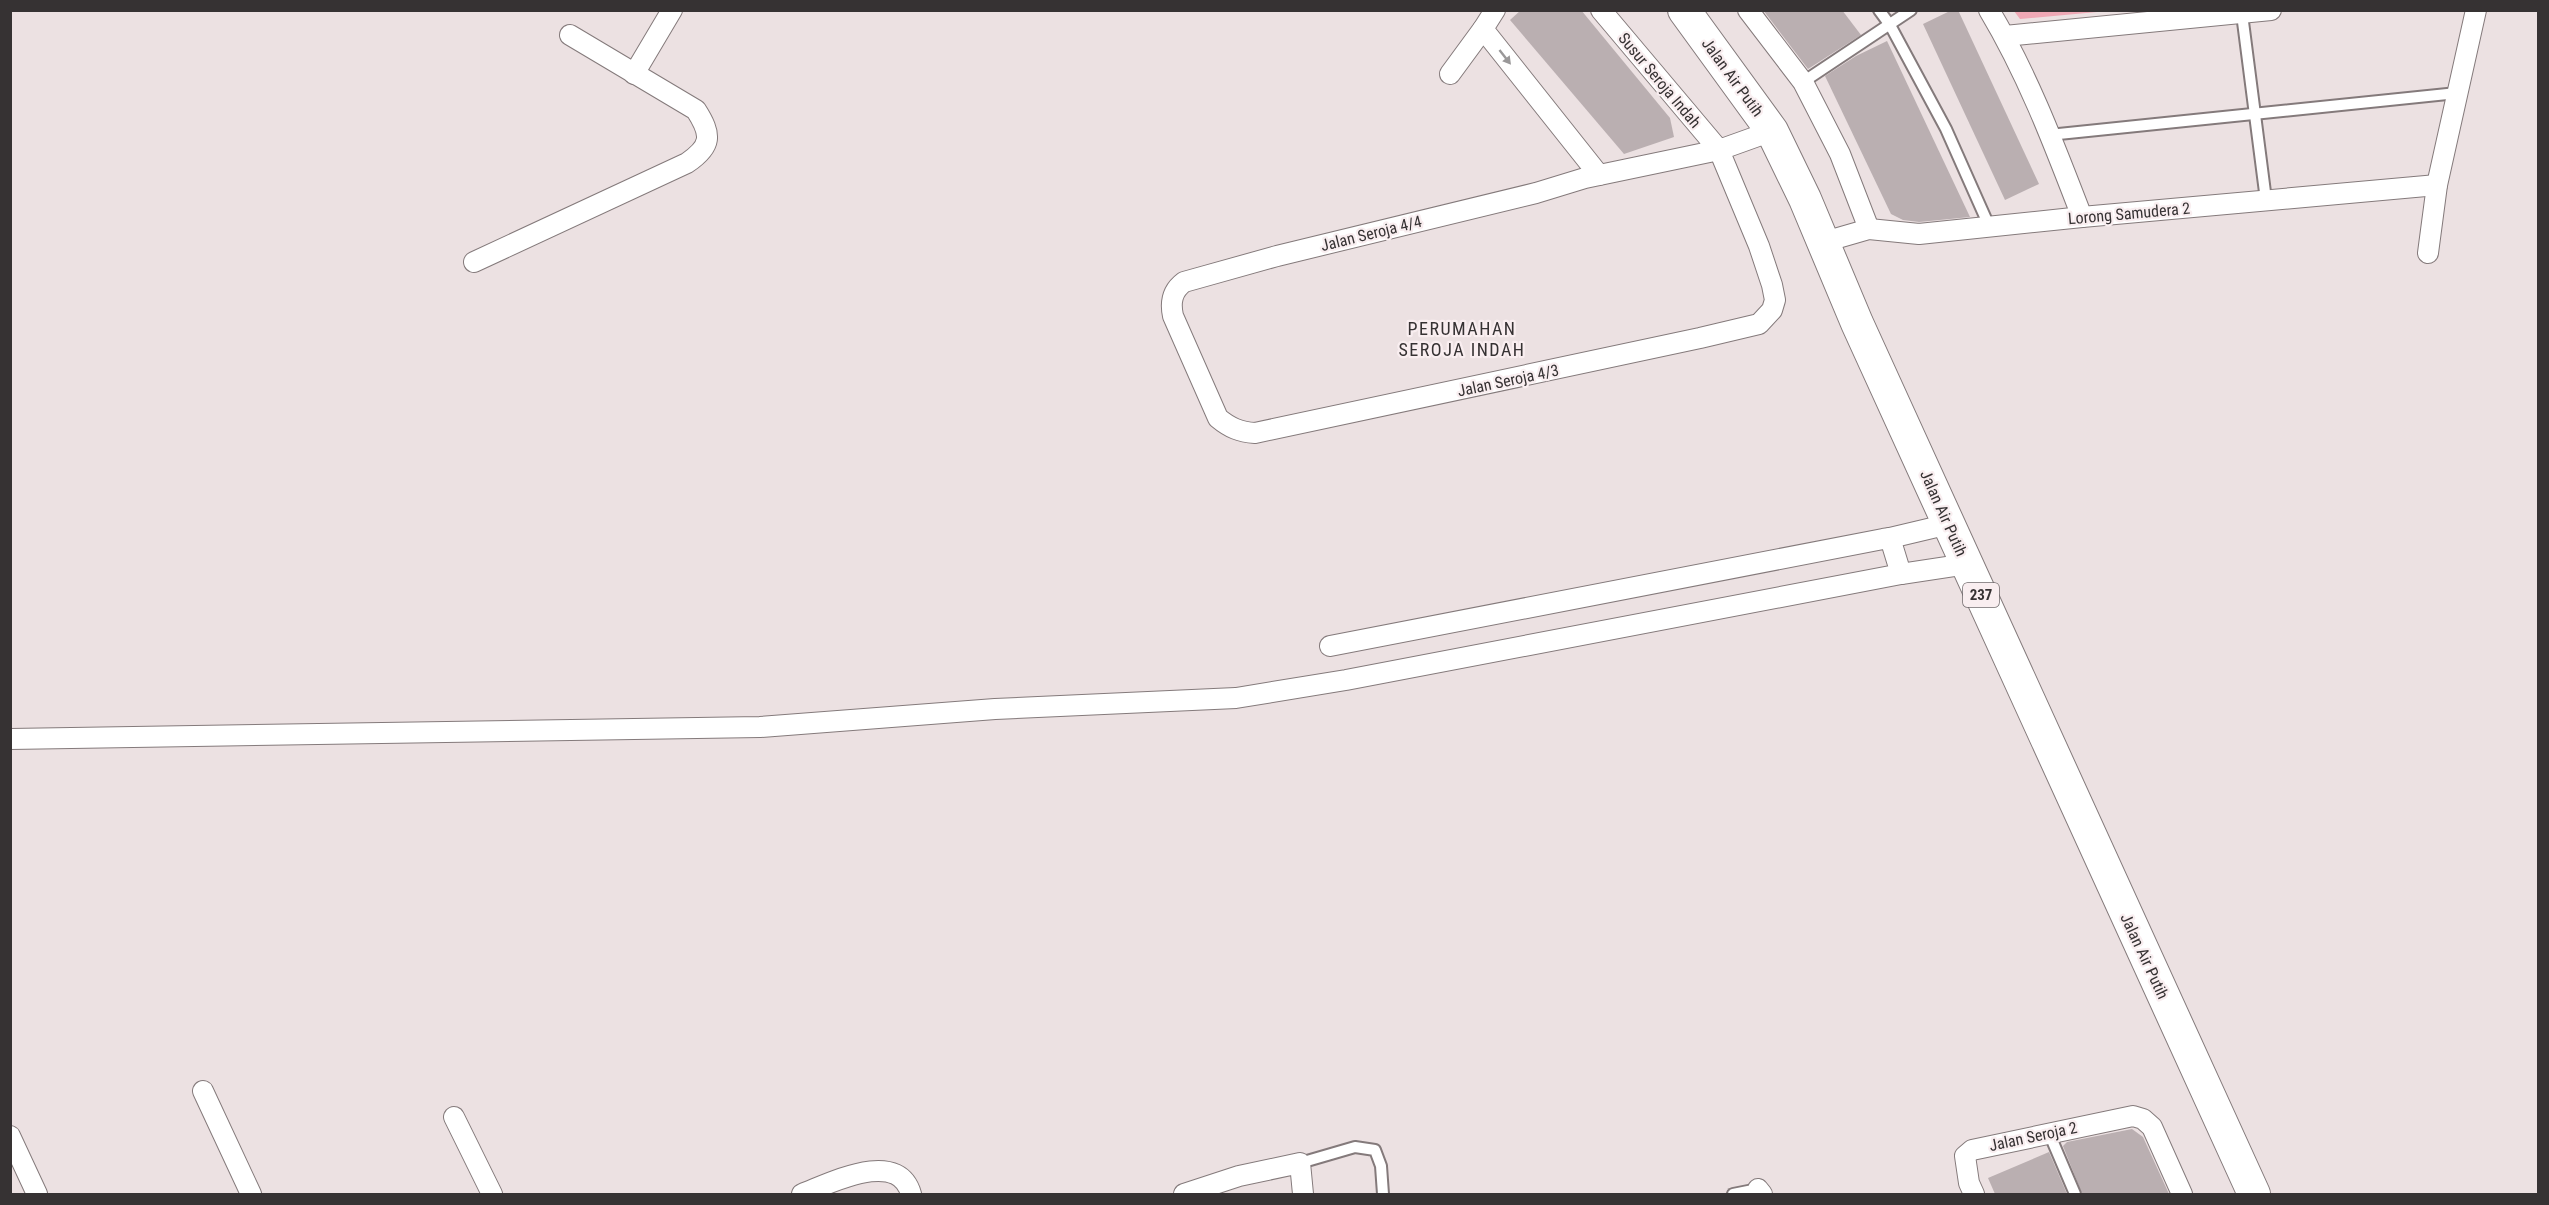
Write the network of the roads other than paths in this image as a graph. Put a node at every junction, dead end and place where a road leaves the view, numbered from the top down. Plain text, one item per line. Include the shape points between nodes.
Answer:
1 (672, 10) edge
2 (1495, 10) edge
3 (1600, 10) edge
4 (1684, 10) edge
5 (1748, 10) edge
6 (1879, 10) edge
7 (1911, 10) edge
8 (1989, 10) edge
9 (2271, 10) edge
10 (2476, 10) edge
11 (2178, 14) edge
12 (2242, 14) junction
13 (1890, 25) junction
14 (1483, 28) junction
15 (570, 35) dead end
16 (2005, 36) junction
17 (634, 74) junction
18 (1450, 74) dead end
19 (1803, 82) junction
20 (2457, 93) junction
21 (2255, 114) junction
22 (1772, 131) junction
23 (2049, 135) junction
24 (1719, 150) junction
25 (1599, 175) junction
26 (2437, 185) junction
27 (2266, 200) junction
28 (2082, 217) junction
29 (1990, 228) junction
30 (1869, 229) junction
31 (1824, 242) junction
32 (2428, 253) dead end
33 (474, 262) dead end
34 (1228, 426) joint
35 (1949, 524) junction
36 (1890, 538) junction
37 (1967, 564) junction
38 (1901, 574) junction
39 (1330, 645) dead end
40 (10, 739) edge
41 (203, 1092) dead end
42 (454, 1117) dead end
43 (2049, 1133) junction
44 (10, 1136) edge
45 (1300, 1163) junction
46 (1760, 1192) edge
47 (1192, 1193) edge
48 (37, 1194) edge
49 (251, 1194) edge
50 (492, 1194) edge
51 (802, 1194) edge
52 (911, 1194) edge
53 (1303, 1194) edge
54 (1383, 1194) edge
55 (1733, 1194) edge
56 (1974, 1194) edge
57 (2075, 1194) edge
58 (2182, 1194) edge
59 (2254, 1194) edge

1 - 17 street
2 - 14 street
3 - 24 street, Susur Seroja Indah
4 - 22 main road, Jalan Air Putih / 237
5 - 19 street
6 - 13 lane
7 - 13 lane
8 - 16 street
9 - 12 street
10 - 20 street
11 - 12 street
11 - 16 street via 2099,29
12 - 21 lane
13 - 19 lane
13 - 29 lane via 1946,129
14 - 18 street
14 -> 25 street
15 - 17 street
16 - 23 street
17 - 33 street via 696,110 705,124 708,140 703,153
19 - 30 street via 1840,154
20 - 21 lane
20 - 26 street
21 - 23 lane
21 - 27 lane
22 - 24 street, Jalan Seroja 4/4
22 - 31 main road, Jalan Air Putih / 237
23 - 28 street
24 - 25 street, Jalan Seroja 4/4
24 - 34 street, Jalan Seroja 4/3 via 1759,246 1775,300 1772,310 1759,324 1256,433
25 - 34 street, Jalan Seroja 4/4 via 1184,282 1173,295 1173,316 1218,418
26 - 27 street, Lorong Samudera 2
26 - 32 street
27 - 28 street, Lorong Samudera 2
28 - 29 street, Lorong Samudera 2
29 - 30 street, Lorong Samudera 2 via 1919,234
30 - 31 street, Lorong Samudera 2
31 - 35 main road, Jalan Air Putih / 237
35 - 36 street
35 - 37 main road, Jalan Air Putih / 237
36 - 38 street
36 - 39 street
37 - 38 street
37 - 59 main road, Jalan Air Putih / 237
38 - 40 street via 1236,698 995,709 760,727
41 - 49 street
42 - 50 street
43 - 56 street, Jalan Seroja 2 via 1972,1150 1965,1156
43 - 57 lane
43 - 58 street, Jalan Seroja 2 via 2133,1116 2143,1119 2151,1127
44 - 48 street
45 - 47 street via 1239,1176
45 - 53 street
45 - 54 lane via 1355,1147 1375,1150 1381,1166
46 - 55 lane
51 - 52 street via 854,1175 886,1170 900,1175

